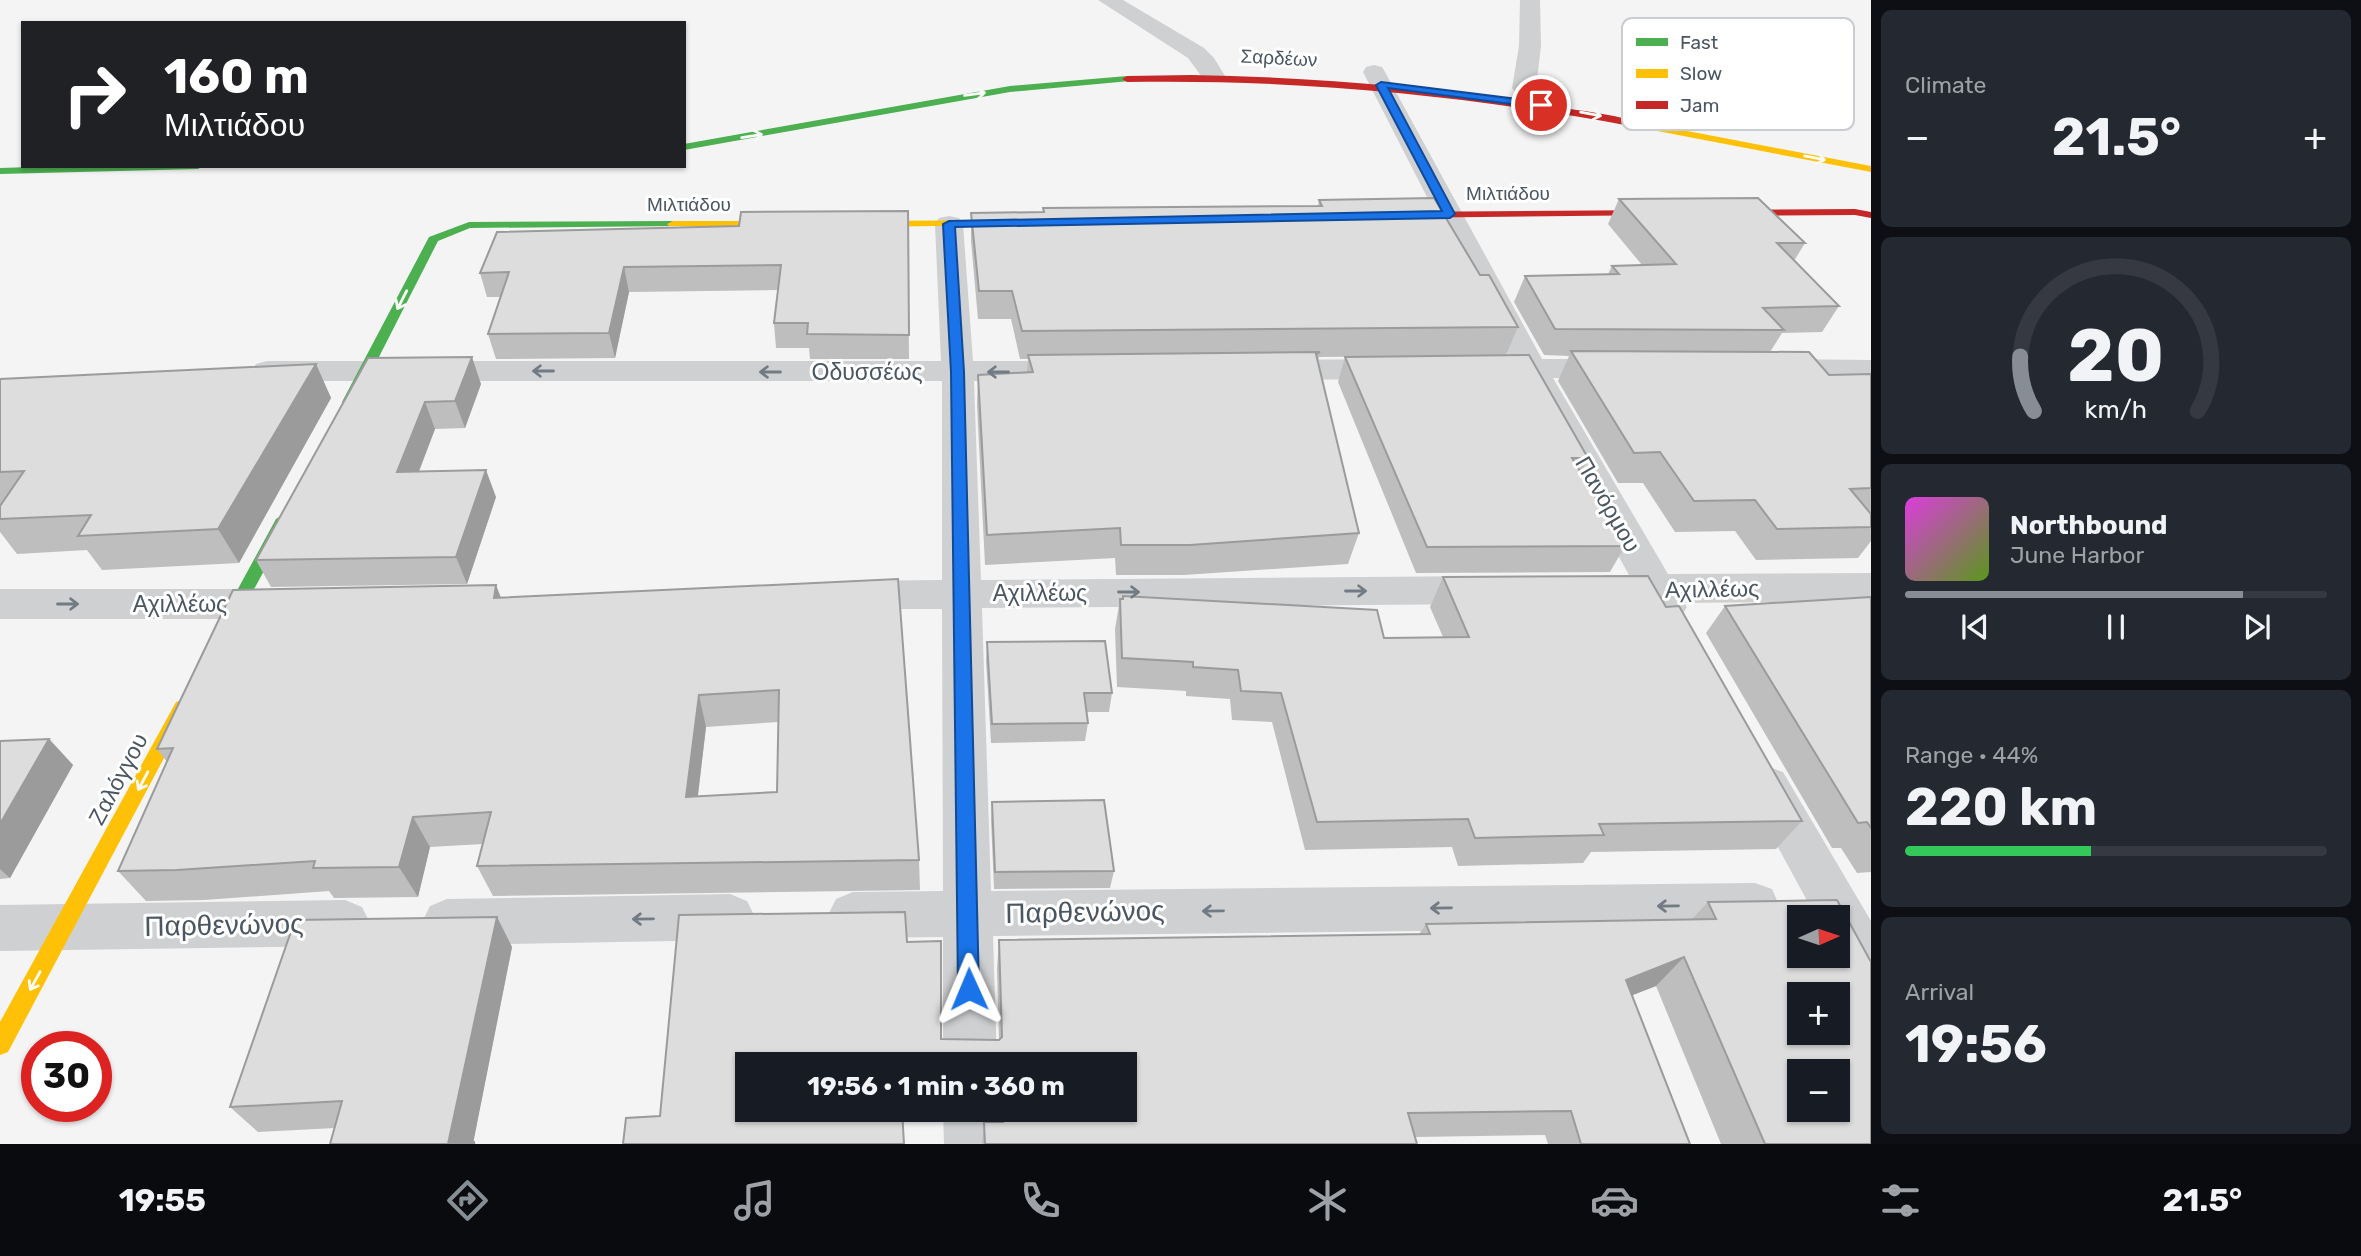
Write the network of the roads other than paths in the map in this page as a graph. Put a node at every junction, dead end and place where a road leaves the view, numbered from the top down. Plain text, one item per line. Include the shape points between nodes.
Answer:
1 (1108, 0) edge
2 (1530, 0) edge
3 (1210, 69) junction
4 (1377, 78) junction
5 (926, 87) dead end
6 (1524, 88) junction
7 (887, 94) dead end
8 (1622, 107) edge
9 (1622, 121) edge
10 (1670, 130) edge
11 (1745, 130) edge
12 (686, 131) edge
13 (686, 147) edge
14 (1871, 154) edge
15 (119, 168) edge
16 (1871, 169) edge
17 (0, 171) edge
18 (1673, 213) edge
19 (1701, 213) edge
20 (1450, 214) junction
21 (1871, 215) edge
22 (1380, 216) edge
23 (1046, 222) edge
24 (839, 224) edge
25 (949, 224) junction
26 (812, 225) edge
27 (1531, 368) junction
28 (1419, 369) edge
29 (1461, 369) edge
30 (1640, 369) edge
31 (1749, 369) edge
32 (366, 370) junction
33 (1237, 370) edge
34 (1871, 370) edge
35 (241, 371) edge
36 (1112, 371) edge
37 (958, 372) junction
38 (340, 417) edge
39 (295, 499) edge
40 (1871, 587) edge
41 (1657, 589) junction
42 (1518, 590) edge
43 (1573, 590) edge
44 (961, 593) junction
45 (808, 595) edge
46 (307, 603) edge
47 (0, 604) edge
48 (237, 605) junction
49 (1684, 638) edge
50 (212, 652) edge
51 (192, 688) edge
52 (1752, 759) edge
53 (1835, 904) junction
54 (967, 914) junction
55 (0, 928) edge
56 (64, 928) junction
57 (1871, 968) edge
58 (0, 1044) edge
59 (970, 1052) edge
60 (971, 1122) edge
61 (972, 1144) edge

1 - 3 street via 1195,53
2 - 6 street
3 - 4 main road, Σαρδέων
3 - 5 main road, Σαρδέων via 1079,69
13 -> 3 main road, Σαρδέων via 1010,89
4 - 6 main road, Σαρδέων
4 -> 9 main road, Σαρδέων
4 - 20 street, Πανόρμου
6 - 8 main road, Σαρδέων
7 - 12 main road
10 -> 16 main road, Σαρδέων
11 - 14 main road, Σαρδέων
15 - 17 main road
18 - 20 main road, Μιλτιάδου
19 - 21 main road
20 - 22 main road, Μιλτιάδου
20 - 27 street, Πανόρμου
23 - 25 main road
24 - 25 main road
25 - 37 street
26 -> 32 main road, Μιλτιάδου via 469,225 433,239
27 - 29 street
27 - 30 street
27 - 41 street, Πανόρμου
28 - 33 street
31 - 34 street
32 - 35 street, Οδυσσέως
37 -> 32 street, Οδυσσέως
32 - 38 main road
36 -> 37 street, Οδυσσέως
37 - 44 street
39 - 48 main road
40 - 41 street, Αχιλλέως
41 - 43 street, Αχιλλέως
41 - 49 street, Πανόρμου
44 -> 42 street, Αχιλλέως
44 - 45 street, Αχιλλέως
44 - 54 street
46 - 48 street, Αχιλλέως
47 -> 48 street, Αχιλλέως
48 - 50 main road
51 -> 56 main road, Ζαλόγγου
52 - 53 street
53 -> 54 street, Παρθενώνος
53 - 57 street
54 -> 56 street, Παρθενώνος
54 - 59 street
55 - 56 street, Παρθενώνος
56 -> 58 main road, Ζαλόγγου
60 - 61 street

